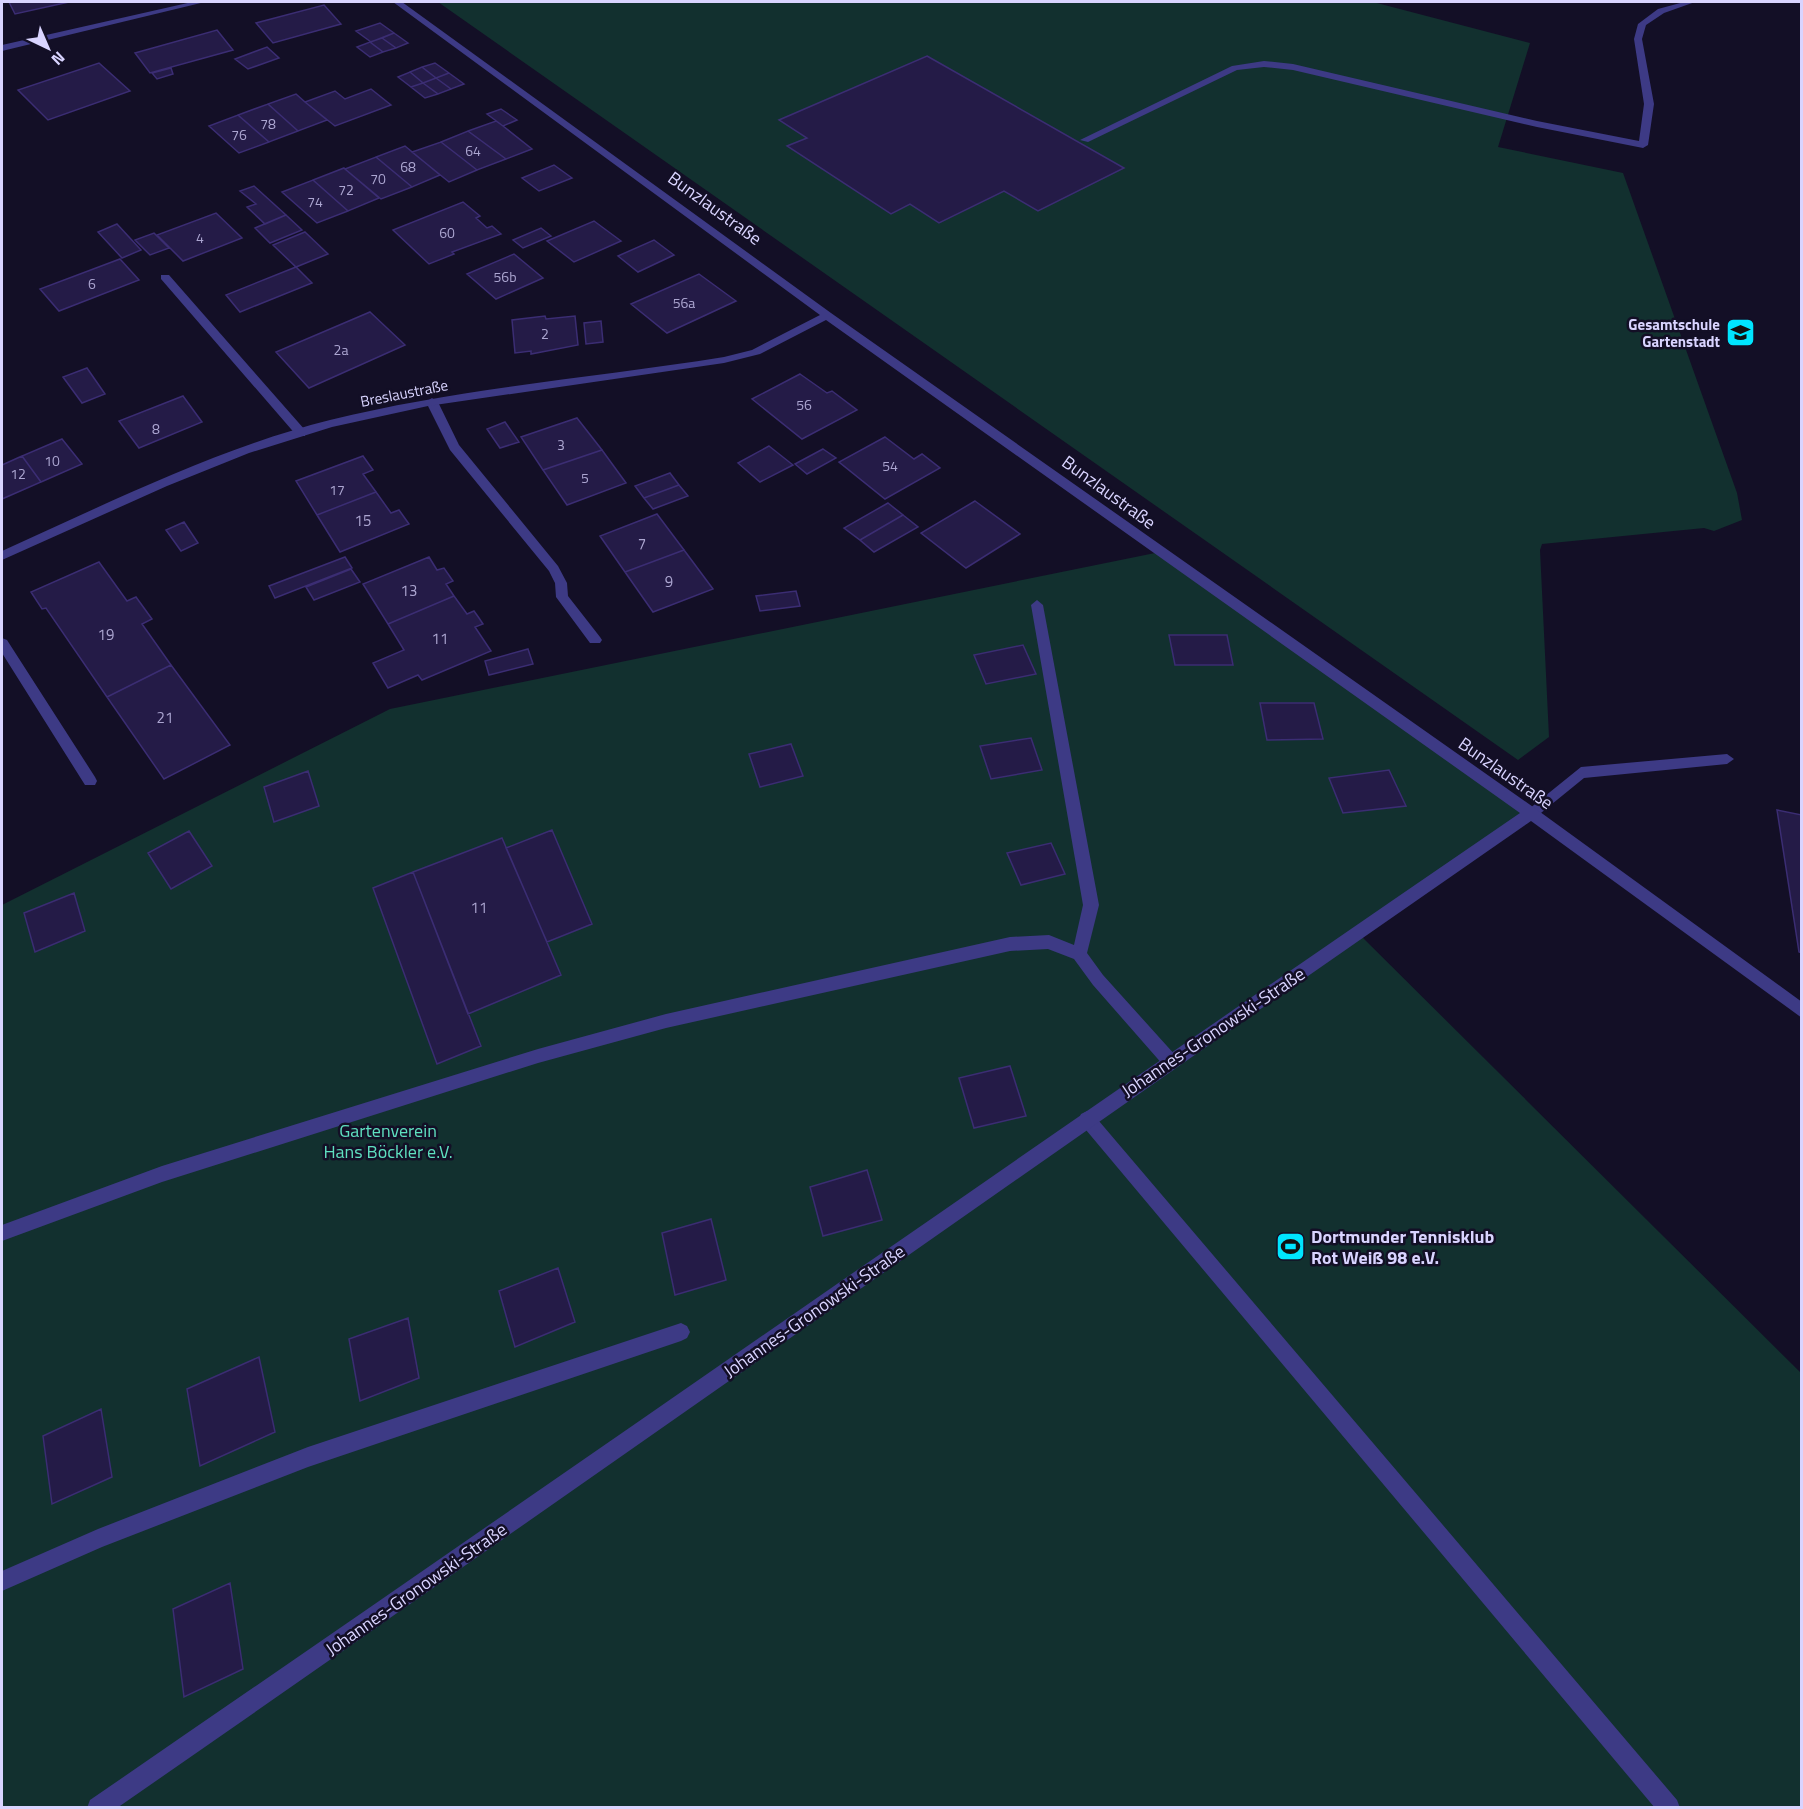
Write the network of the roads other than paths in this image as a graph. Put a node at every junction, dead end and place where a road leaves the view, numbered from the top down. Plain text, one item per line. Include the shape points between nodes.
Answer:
1 (201, 2) edge
2 (397, 2) edge
3 (1691, 2) edge
4 (2, 48) edge
5 (1085, 140) dead end
6 (165, 277) dead end
7 (827, 315) junction
8 (432, 402) junction
9 (301, 433) junction
10 (2, 556) edge
11 (1037, 605) dead end
12 (595, 640) dead end
13 (2, 643) edge
14 (1728, 759) dead end
15 (90, 781) dead end
16 (1531, 813) junction
17 (1079, 954) junction
18 (1802, 1011) edge
19 (1170, 1060) junction
20 (1087, 1119) junction
21 (2, 1233) edge
22 (681, 1332) dead end
23 (2, 1581) edge
24 (98, 1808) edge
25 (1669, 1808) edge

1 - 4 street
2 - 7 street, Bunzlaustraße
3 - 5 street via 1661,11 1642,24 1638,39 1649,104 1643,144 1537,124 1293,67 1264,64 1235,68
6 - 9 street
7 - 8 street, Breslaustraße via 756,352 724,360
7 - 16 street, Bunzlaustraße
8 - 9 street, Breslaustraße
8 - 12 street via 454,447 554,569 561,583 561,597
9 - 10 street, Breslaustraße via 181,475
11 - 17 street via 1091,904
13 - 15 street
14 - 16 street, Johannes-Gronowski-Straße via 1581,773
16 - 18 street, Bunzlaustraße
16 - 19 street, Johannes-Gronowski-Straße
17 - 19 street
17 - 21 street via 1049,942 1010,944 651,1025 288,1133
19 - 20 street, Johannes-Gronowski-Straße
20 - 24 street, Johannes-Gronowski-Straße
20 - 25 street
22 - 23 street via 308,1457

